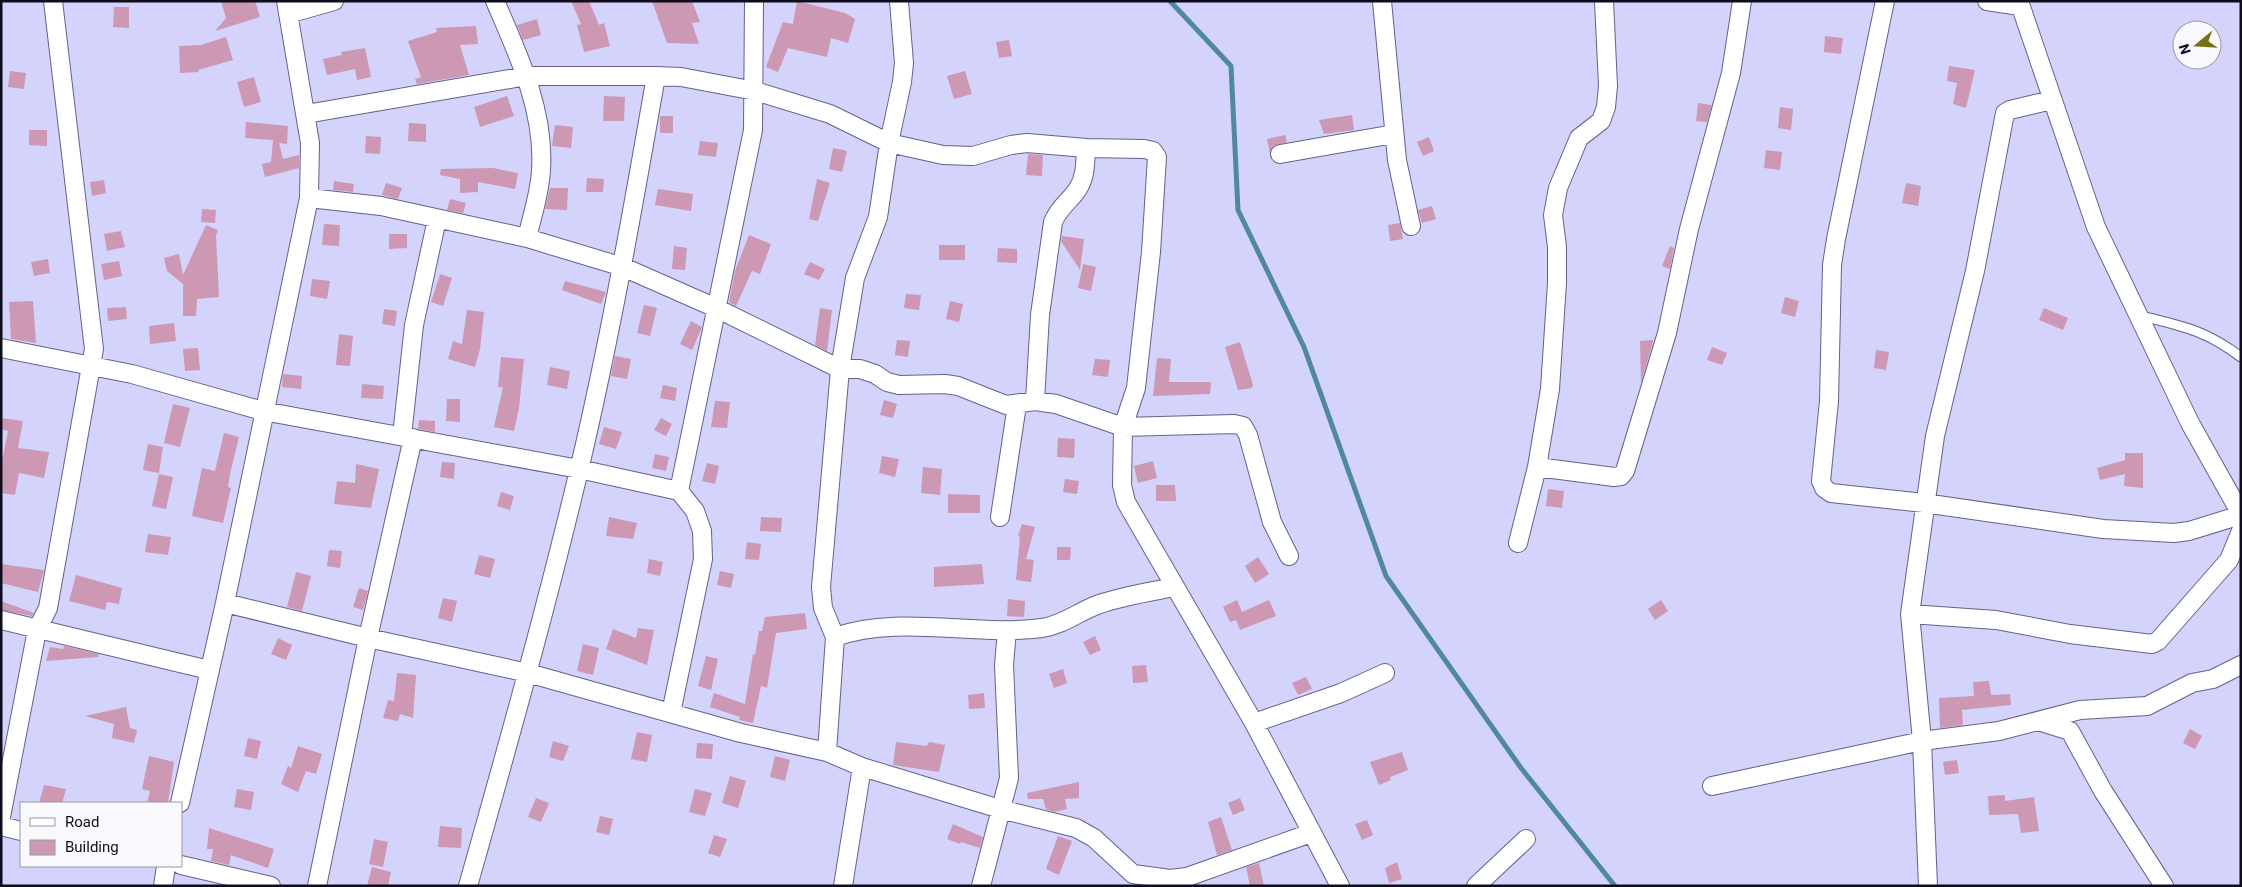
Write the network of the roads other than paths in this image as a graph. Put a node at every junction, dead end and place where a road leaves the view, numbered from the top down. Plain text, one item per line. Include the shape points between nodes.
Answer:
1 (53, 1) edge
2 (334, 1) edge
3 (495, 1) edge
4 (754, 1) edge
5 (899, 1) edge
6 (1382, 1) edge
7 (1604, 1) edge
8 (1742, 1) edge
9 (1885, 1) edge
10 (1987, 1) edge
11 (2020, 4) edge
12 (287, 8) edge
13 (527, 76) junction
14 (656, 76) junction
15 (755, 91) junction
16 (2052, 100) junction
17 (306, 114) junction
18 (1394, 134) junction
19 (889, 143) junction
20 (1086, 148) junction
21 (1280, 154) dead end
22 (309, 198) junction
23 (437, 218) junction
24 (1411, 226) dead end
25 (527, 238) junction
26 (623, 267) junction
27 (716, 308) junction
28 (2138, 315) junction
29 (1, 348) edge
30 (2241, 357) edge
31 (90, 365) junction
32 (840, 370) junction
33 (1035, 402) junction
34 (1017, 405) junction
35 (263, 411) junction
36 (1123, 427) junction
37 (408, 437) junction
38 (1537, 466) junction
39 (579, 469) junction
40 (680, 491) junction
41 (1924, 503) junction
42 (2241, 514) edge
43 (1000, 517) dead end
44 (2241, 531) edge
45 (1518, 543) dead end
46 (1289, 556) dead end
47 (1175, 586) junction
48 (225, 603) junction
49 (1910, 614) junction
50 (1, 620) edge
51 (38, 630) junction
52 (1007, 630) junction
53 (835, 637) junction
54 (368, 638) junction
55 (2241, 665) edge
56 (209, 670) junction
57 (528, 673) junction
58 (1385, 673) dead end
59 (671, 713) junction
60 (2038, 721) junction
61 (1254, 723) junction
62 (1922, 741) junction
63 (827, 752) junction
64 (862, 767) junction
65 (1712, 786) dead end
66 (180, 802) edge
67 (1000, 809) junction
68 (1, 817) edge
69 (1, 826) edge
70 (20, 831) edge
71 (1311, 833) junction
72 (1526, 839) dead end
73 (182, 865) edge
74 (166, 867) edge
75 (1132, 880) edge
76 (163, 886) edge
77 (271, 886) edge
78 (317, 886) edge
79 (468, 886) edge
80 (843, 886) edge
81 (981, 886) edge
82 (1340, 886) edge
83 (1476, 886) edge
84 (1928, 886) edge
85 (2164, 886) edge

1 - 31 street via 94,337
2 - 12 street
3 - 13 street
4 - 15 street
5 - 19 street via 904,63
6 - 18 street
7 - 38 street via 1606,107 1601,121 1579,138 1558,188 1553,215 1557,283 1550,389
8 - 38 street via 1731,73 1689,229 1667,333 1625,471 1614,477
9 - 41 street via 1834,248 1829,401 1821,480 1831,493
10 - 11 street
11 - 16 street
12 - 17 street
13 - 14 street
13 - 17 street
13 - 25 street via 540,137 541,171
14 - 15 street via 681,77
14 - 26 street
15 - 19 street via 830,114
15 - 27 street via 753,130
16 - 28 street via 2092,219
16 - 41 street via 2005,113 1975,270 1935,436
17 - 22 street via 310,143
18 - 21 street
18 - 24 street
19 - 20 street via 943,154 973,156 1027,143
19 - 32 street via 878,217 855,278
20 - 33 street via 1083,179 1058,209 1054,222 1040,315
20 - 36 street via 1144,149 1153,151 1157,157 1151,252 1136,388
22 - 23 street via 381,206
22 - 35 street
23 - 25 street
23 - 37 street via 414,325
25 - 26 street
26 - 27 street
26 - 39 street
27 - 32 street
27 - 40 street
28 - 30 lane via 2198,330 2220,340
28 - 42 street via 2205,453
29 - 31 street
31 - 35 street via 149,378
31 - 51 street via 48,608
32 - 34 street via 860,369 899,384 958,386 1006,405
32 - 53 street via 821,587 823,608
33 - 34 street
33 - 36 street via 1056,404
34 - 43 street
35 - 37 street
35 - 48 street
36 - 46 street via 1243,426 1272,522
36 - 47 street via 1122,485 1126,502
37 - 39 street
37 - 54 street
38 - 45 street
39 - 40 street
39 - 57 street
40 - 59 street via 695,511 702,531 703,559
41 - 42 street via 2103,529 2174,533
41 - 49 street
44 - 49 street via 2229,560 2152,644 2070,634 1996,620
47 - 52 street via 1102,604 1061,624
47 - 61 street
48 - 54 street
48 - 56 street
49 - 62 street
50 - 51 street
51 - 56 street
51 - 68 street
52 - 53 street via 868,628
52 - 67 street via 1004,665 1008,778
53 - 63 street
54 - 57 street
54 - 78 street
55 - 60 street via 2213,679 2192,683 2147,706 2080,710
56 - 66 street
57 - 59 street
57 - 79 street
58 - 61 street via 1341,693
59 - 63 street
60 - 62 street via 1999,731
60 - 85 street via 2070,731 2103,792
61 - 71 street
62 - 65 street
62 - 84 street
63 - 64 street
64 - 67 street
64 - 80 street
67 - 75 street via 1076,828 1094,838
67 - 81 street
69 - 70 street
71 - 75 street via 1187,877
71 - 82 street
72 - 83 street
73 - 77 street
74 - 76 street

